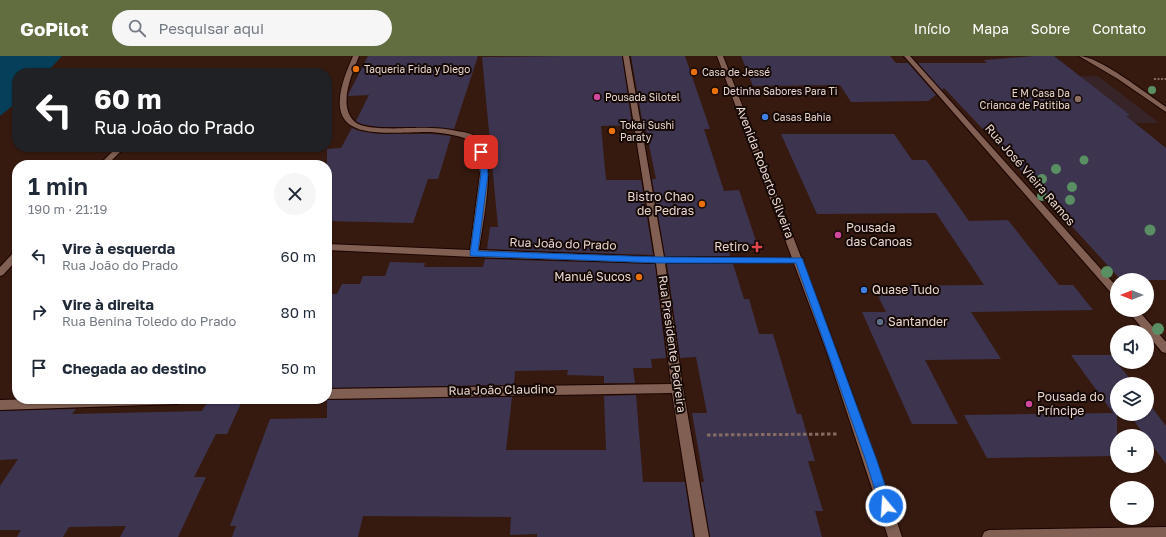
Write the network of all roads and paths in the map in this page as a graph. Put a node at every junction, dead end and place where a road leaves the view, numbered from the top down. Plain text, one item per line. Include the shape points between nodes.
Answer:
1 (356, 56) edge
2 (626, 56) edge
3 (720, 56) edge
4 (907, 56) edge
5 (1082, 56) edge
6 (1166, 110) edge
7 (116, 152) edge
8 (108, 160) edge
9 (332, 247) edge
10 (474, 254) junction
11 (12, 260) edge
12 (660, 260) junction
13 (799, 260) junction
14 (0, 273) edge
15 (1110, 285) edge
16 (1138, 317) edge
17 (1166, 349) edge
18 (677, 388) junction
19 (332, 394) edge
20 (30, 404) edge
21 (0, 405) edge
22 (861, 434) junction
23 (685, 435) junction
24 (1166, 534) edge
25 (702, 537) edge
26 (895, 537) edge
27 (989, 537) edge

1 - 10 street via 346,78 343,97 347,117 354,125 366,129 458,133 473,138 481,152 484,174
2 - 12 street, Rua Presidente Pedreira
3 - 13 street, Avenida Roberto Silveira
4 - 15 street, Rua José Vieira Ramos
5 - 6 street via 1120,78
7 - 8 street
9 - 10 street, Rua João do Prado
10 - 12 street, Rua João do Prado
11 - 14 street
12 - 13 street, Rua João do Prado
12 - 18 street, Rua Presidente Pedreira
13 - 22 street, Avenida Roberto Silveira
16 - 17 street
18 - 19 street, Rua João Claudino
18 - 23 street, Rua Presidente Pedreira
20 - 21 street
22 - 23 path
22 - 26 street, Avenida Roberto Silveira
23 - 25 street, Rua Presidente Pedreira
24 - 27 street

